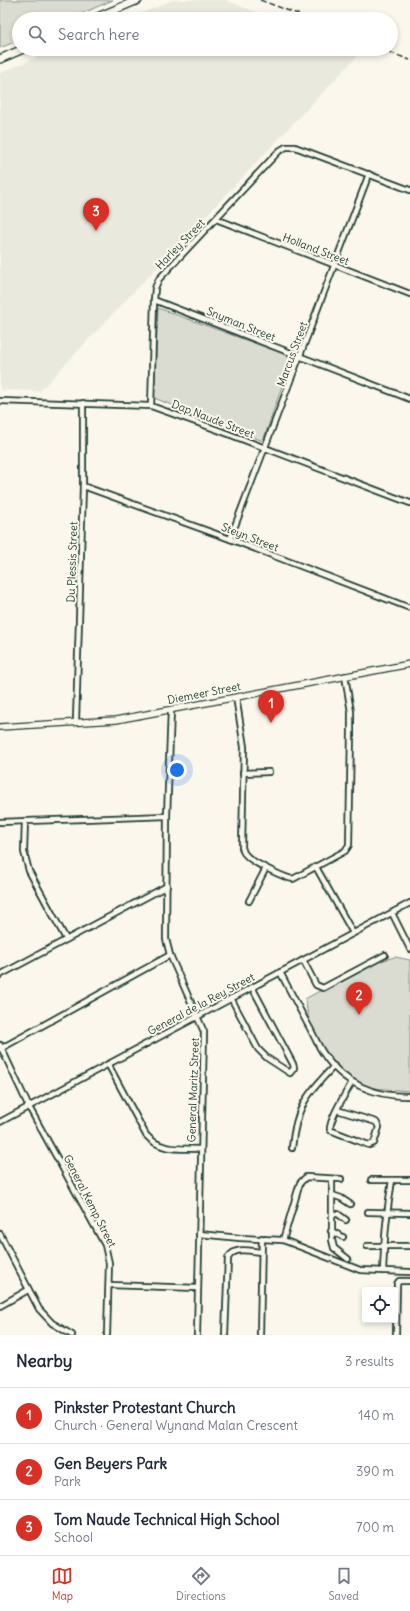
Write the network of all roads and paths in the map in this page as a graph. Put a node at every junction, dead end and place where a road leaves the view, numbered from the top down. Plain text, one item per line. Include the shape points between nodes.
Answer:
1 (138, 0) edge
2 (110, 12) edge
3 (12, 54) edge
4 (0, 59) edge
5 (369, 174) junction
6 (410, 190) edge
7 (216, 219) junction
8 (334, 266) junction
9 (410, 294) edge
10 (154, 300) junction
11 (300, 357) junction
12 (410, 399) edge
13 (0, 401) edge
14 (83, 403) junction
15 (152, 406) junction
16 (266, 448) junction
17 (83, 486) junction
18 (410, 503) edge
19 (230, 539) junction
20 (410, 608) edge
21 (410, 664) edge
22 (345, 676) junction
23 (236, 697) junction
24 (171, 710) junction
25 (76, 721) junction
26 (0, 727) edge
27 (269, 772) dead end
28 (243, 773) junction
29 (168, 816) junction
30 (24, 821) junction
31 (0, 822) edge
32 (316, 867) junction
33 (266, 868) junction
34 (167, 886) junction
35 (249, 901) dead end
36 (410, 903) edge
37 (392, 913) junction
38 (353, 933) junction
39 (66, 939) junction
40 (410, 949) edge
41 (170, 955) junction
42 (385, 955) dead end
43 (303, 960) junction
44 (280, 972) junction
45 (0, 975) edge
46 (252, 987) junction
47 (231, 998) junction
48 (198, 1016) junction
49 (0, 1047) edge
50 (108, 1064) junction
51 (334, 1066) junction
52 (352, 1082) junction
53 (410, 1096) edge
54 (29, 1107) junction
55 (337, 1110) junction
56 (0, 1122) edge
57 (292, 1148) dead end
58 (200, 1149) junction
59 (332, 1179) junction
60 (342, 1179) dead end
61 (371, 1180) dead end
62 (392, 1180) junction
63 (410, 1180) edge
64 (332, 1195) junction
65 (350, 1204) dead end
66 (368, 1212) dead end
67 (387, 1213) junction
68 (410, 1213) edge
69 (332, 1214) junction
70 (346, 1220) dead end
71 (332, 1231) junction
72 (0, 1234) edge
73 (199, 1234) junction
74 (343, 1237) dead end
75 (262, 1238) junction
76 (283, 1240) junction
77 (384, 1245) junction
78 (367, 1246) dead end
79 (410, 1246) edge
80 (261, 1252) junction
81 (348, 1259) dead end
82 (383, 1271) junction
83 (410, 1272) edge
84 (410, 1281) edge
85 (109, 1285) junction
86 (198, 1288) junction
87 (28, 1290) junction
88 (0, 1306) edge
89 (72, 1335) edge
90 (107, 1335) edge
91 (196, 1335) edge
92 (225, 1335) edge
93 (260, 1335) edge
94 (396, 1335) edge

1 - 2 main road
3 - 4 main road
5 - 6 street
5 - 7 street, Harley Street via 295,147 286,147 275,155
5 - 8 street, Marcus Street
7 - 8 street, Holland Street
7 - 10 street, Harley Street via 161,275
8 - 9 street, Holland Street
8 - 11 street, Marcus Street
10 - 11 street, Snyman Street
10 - 15 street, Harley Street
11 - 12 street, Snyman Street
11 - 16 street, Marcus Street
13 - 14 street, Dap Naude Street
14 - 15 street, Dap Naude Street
14 - 17 street, Du Plessis Street
15 - 16 street, Dap Naude Street
16 - 18 street, Dap Naude Street
16 - 19 street, Marcus Street
17 - 19 street, Steyn Street
17 - 25 street, Du Plessis Street
19 - 20 street, Steyn Street
21 - 22 street, Diemeer Street
22 - 23 street, Diemeer Street
22 - 32 street via 351,712 349,842 345,851
23 - 24 street, Diemeer Street
23 - 28 street via 243,743
24 - 25 street, Diemeer Street via 108,721
24 - 29 street, General Maritz Street
25 - 26 street, Diemeer Street
27 - 28 street
28 - 33 street via 242,847 248,858
29 - 30 street
29 - 34 street, General Maritz Street
30 - 31 street
30 - 39 street via 24,852 29,871
32 - 33 street via 293,879
32 - 38 street
33 - 35 street
34 - 39 street
34 - 41 street, General Maritz Street via 166,934
36 - 37 street, General de la Rey Street
37 - 38 street, General de la Rey Street
37 - 40 street
38 - 43 street, General de la Rey Street
39 - 45 street
41 - 48 street, General Maritz Street
41 - 49 street
42 - 43 street via 323,988 316,985
43 - 44 street, General de la Rey Street
44 - 46 street, General de la Rey Street
44 - 51 street via 323,1053
46 - 47 street, General de la Rey Street
46 - 47 street via 294,1066 291,1072 271,1061 258,1049
47 - 48 street, General de la Rey Street
48 - 50 street, General de la Rey Street
48 - 58 street, General Maritz Street via 204,1037
49 - 54 street, General Kemp Street
50 - 54 street, General de la Rey Street
50 - 58 street via 146,1135 154,1143 168,1148
51 - 52 street
51 - 57 street via 303,1103 297,1115
52 - 53 street via 382,1095
52 - 55 street
54 - 56 street, General de la Rey Street
54 - 85 street, General Kemp Street via 105,1246 109,1263
55 - 55 street via 376,1122 379,1127 374,1143 366,1144 331,1131 330,1126
58 - 73 street, General Maritz Street
59 - 60 street
59 - 64 street
59 - 76 street via 308,1176 302,1179
61 - 62 street
62 - 63 street
62 - 67 street
64 - 65 street
64 - 69 street
66 - 67 street
67 - 68 street
67 - 77 street
69 - 70 street via 338,1214
69 - 71 street
71 - 74 street
71 - 81 street via 334,1248
72 - 87 street
73 - 75 street
73 - 86 street, General Maritz Street
75 - 76 street
75 - 80 street
76 - 82 street via 360,1270
77 - 78 street
77 - 79 street
77 - 82 street
80 - 92 street via 238,1250 228,1258
80 - 93 street
82 - 83 street
84 - 94 street via 399,1281 397,1284
85 - 86 street
85 - 90 street, General Kemp Street
86 - 91 street, General Maritz Street
87 - 88 street
87 - 89 street via 42,1314

